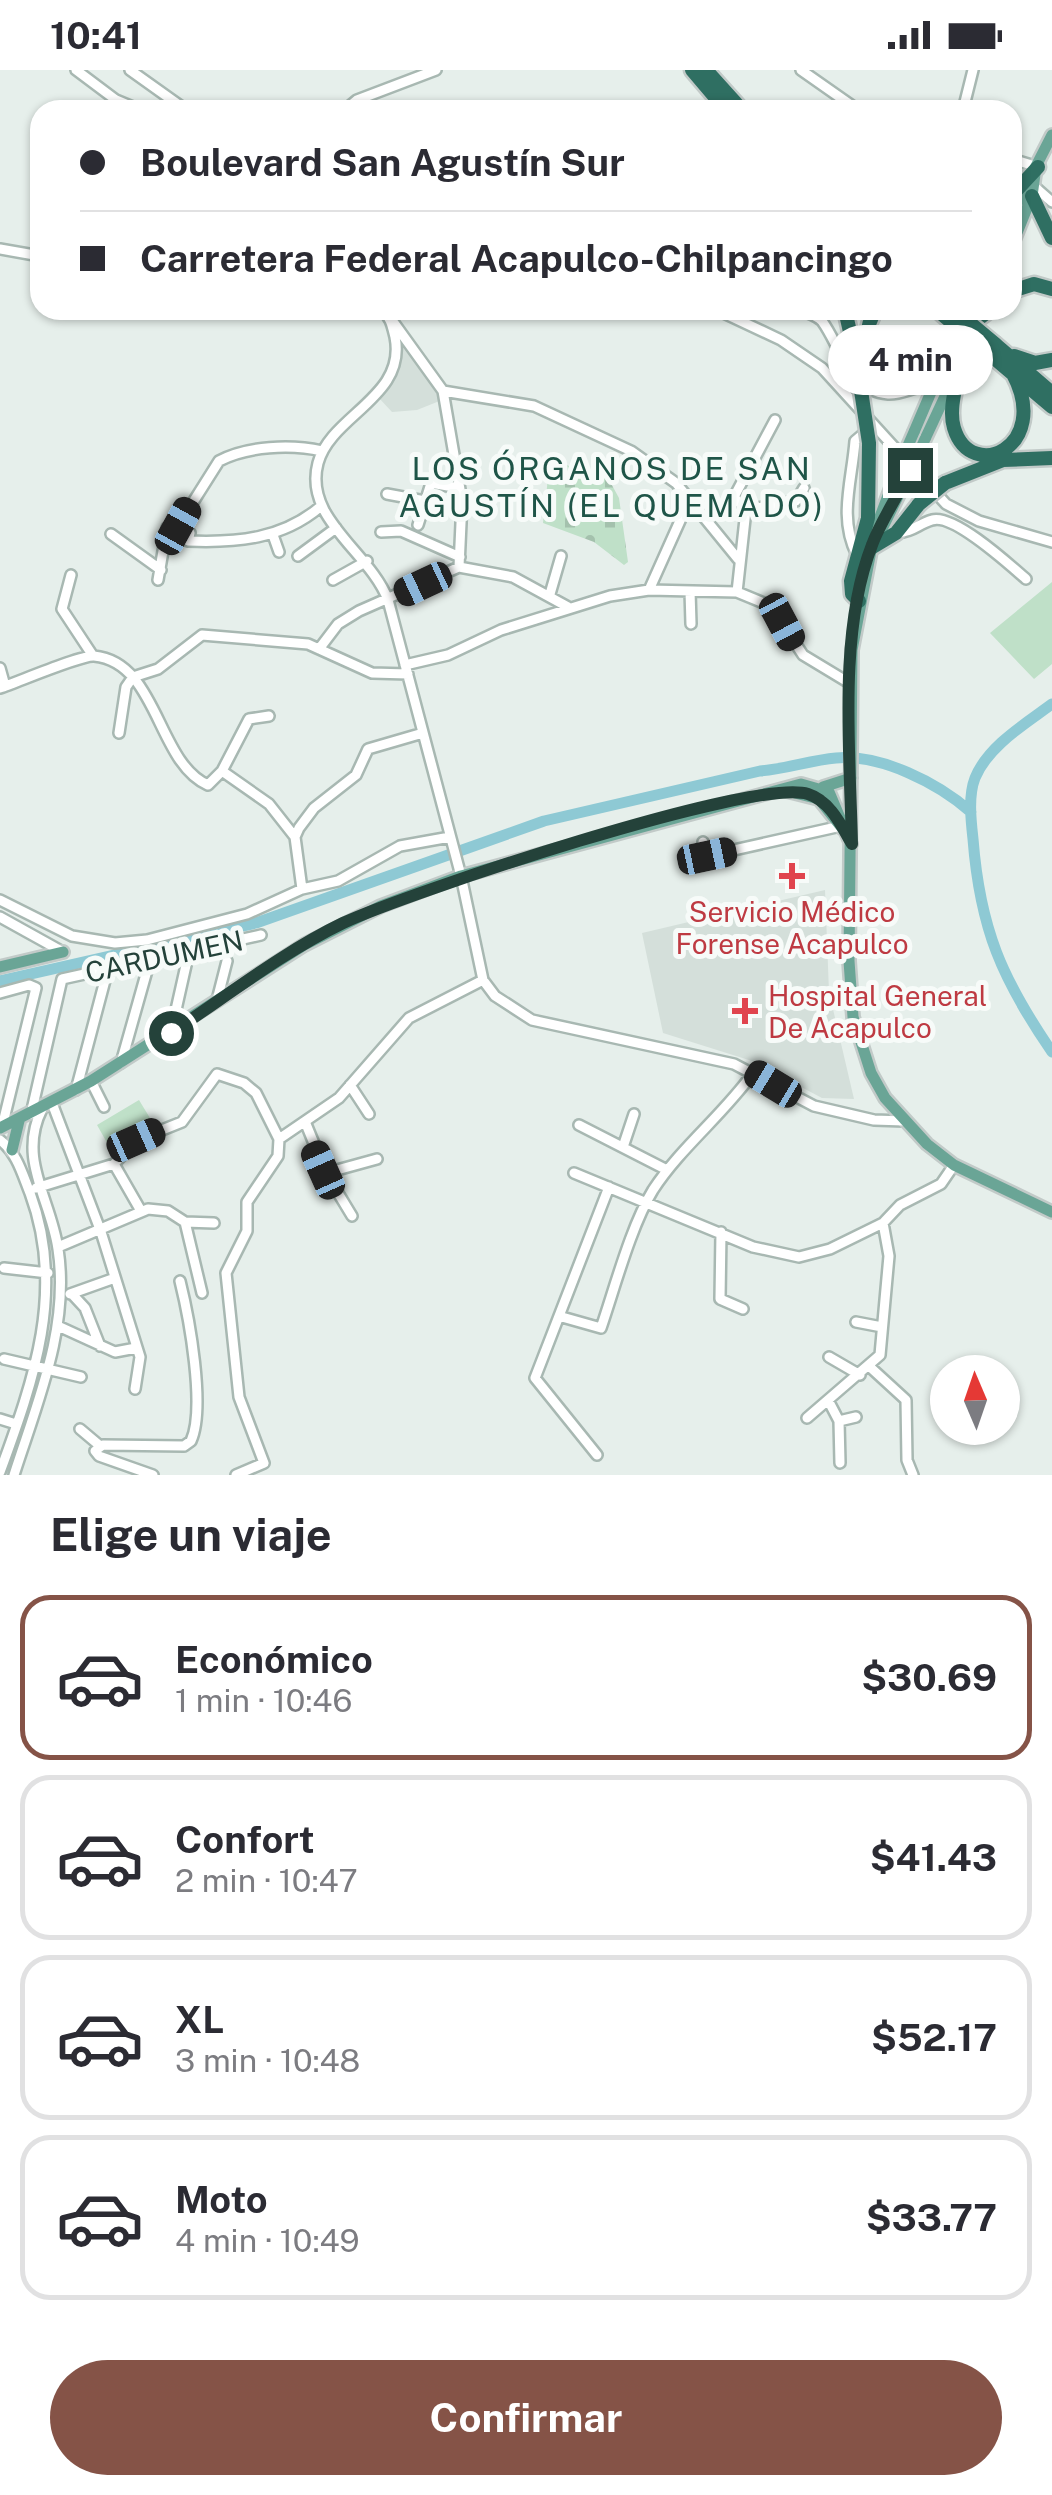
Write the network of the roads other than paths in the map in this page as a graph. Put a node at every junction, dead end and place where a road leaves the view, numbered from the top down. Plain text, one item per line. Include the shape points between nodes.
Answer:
1 (76, 70) edge
2 (130, 70) edge
3 (436, 70) edge
4 (692, 70) edge
5 (706, 70) edge
6 (801, 70) edge
7 (973, 70) edge
8 (116, 100) edge
9 (172, 100) edge
10 (357, 100) edge
11 (718, 100) edge
12 (733, 100) edge
13 (844, 100) edge
14 (966, 100) edge
15 (1052, 135) edge
16 (1022, 168) edge
17 (1035, 181) junction
18 (1022, 189) edge
19 (1022, 200) edge
20 (1052, 202) edge
21 (1022, 217) edge
22 (1052, 238) edge
23 (0, 249) edge
24 (30, 254) edge
25 (1022, 288) edge
26 (1052, 289) edge
27 (388, 320) edge
28 (390, 320) edge
29 (738, 320) edge
30 (820, 320) edge
31 (847, 320) edge
32 (872, 320) edge
33 (965, 320) edge
34 (968, 320) edge
35 (974, 320) edge
36 (952, 343) junction
37 (996, 350) junction
38 (1052, 360) edge
39 (960, 365) junction
40 (1013, 374) junction
41 (933, 386) junction
42 (443, 391) junction
43 (1052, 393) edge
44 (1052, 407) edge
45 (775, 420) dead end
46 (875, 427) junction
47 (920, 436) junction
48 (322, 452) junction
49 (1052, 458) edge
50 (460, 488) junction
51 (804, 488) dead end
52 (387, 494) dead end
53 (425, 501) junction
54 (688, 503) junction
55 (320, 508) junction
56 (746, 510) junction
57 (418, 525) dead end
58 (178, 526) junction
59 (336, 528) junction
60 (382, 532) dead end
61 (111, 534) dead end
62 (896, 534) junction
63 (273, 535) junction
64 (1052, 542) edge
65 (867, 549) junction
66 (279, 552) dead end
67 (298, 556) dead end
68 (562, 556) dead end
69 (738, 559) junction
70 (366, 561) junction
71 (459, 562) junction
72 (71, 575) dead end
73 (333, 580) dead end
74 (1026, 580) dead end
75 (649, 590) junction
76 (690, 591) junction
77 (738, 592) junction
78 (550, 594) junction
79 (388, 600) junction
80 (859, 601) joint
81 (568, 606) junction
82 (691, 624) dead end
83 (320, 649) junction
84 (93, 656) junction
85 (0, 668) edge
86 (407, 669) junction
87 (132, 677) junction
88 (851, 684) junction
89 (2, 687) edge
90 (269, 716) dead end
91 (119, 733) dead end
92 (424, 733) junction
93 (222, 771) junction
94 (850, 774) junction
95 (822, 787) junction
96 (768, 793) junction
97 (841, 826) junction
98 (295, 837) junction
99 (450, 839) junction
100 (703, 842) dead end
101 (852, 844) junction
102 (459, 870) junction
103 (302, 889) junction
104 (0, 900) edge
105 (0, 916) edge
106 (260, 935) dead end
107 (63, 952) joint
108 (189, 952) junction
109 (150, 960) junction
110 (227, 962) dead end
111 (2, 965) edge
112 (108, 969) junction
113 (483, 980) junction
114 (0, 994) edge
115 (216, 1003) junction
116 (171, 1033) junction
117 (122, 1062) junction
118 (753, 1073) junction
119 (91, 1081) junction
120 (350, 1085) junction
121 (76, 1090) junction
122 (104, 1106) dead end
123 (36, 1112) junction
124 (369, 1114) dead end
125 (634, 1114) dead end
126 (904, 1121) junction
127 (306, 1124) junction
128 (579, 1125) dead end
129 (1, 1132) edge
130 (279, 1139) junction
131 (624, 1144) junction
132 (12, 1150) junction
133 (377, 1159) dead end
134 (114, 1164) junction
135 (954, 1165) junction
136 (667, 1170) junction
137 (79, 1173) junction
138 (326, 1173) junction
139 (574, 1173) dead end
140 (41, 1187) junction
141 (609, 1187) junction
142 (28, 1190) junction
143 (647, 1202) junction
144 (141, 1212) junction
145 (1052, 1212) edge
146 (352, 1216) dead end
147 (185, 1222) junction
148 (214, 1222) dead end
149 (884, 1222) junction
150 (101, 1232) junction
151 (721, 1232) junction
152 (58, 1248) junction
153 (4, 1268) dead end
154 (48, 1272) junction
155 (115, 1278) junction
156 (180, 1281) dead end
157 (202, 1293) dead end
158 (66, 1295) junction
159 (743, 1309) dead end
160 (562, 1317) junction
161 (856, 1322) dead end
162 (58, 1326) junction
163 (882, 1327) junction
164 (100, 1346) junction
165 (136, 1348) junction
166 (830, 1357) dead end
167 (4, 1359) dead end
168 (35, 1367) junction
169 (870, 1367) junction
170 (47, 1368) junction
171 (860, 1376) junction
172 (82, 1377) dead end
173 (135, 1389) dead end
174 (828, 1400) junction
175 (856, 1416) dead end
176 (807, 1418) dead end
177 (0, 1420) edge
178 (839, 1421) junction
179 (16, 1424) junction
180 (80, 1429) dead end
181 (99, 1445) junction
182 (597, 1455) dead end
183 (907, 1460) junction
184 (840, 1464) dead end
185 (1, 1465) edge
186 (14, 1475) edge
187 (153, 1475) edge
188 (236, 1475) edge
189 (901, 1475) edge
190 (913, 1475) edge

1 - 8 street
2 - 9 street
3 - 10 street
4 - 11 highway
5 - 12 highway
6 - 13 street
7 - 14 street
15 - 17 main road
16 - 17 street
17 - 18 highway
17 - 19 main road
17 - 20 street
17 - 21 main road
17 - 22 highway
23 - 24 street
25 - 26 highway
27 - 48 street via 396,342 392,369
28 - 42 street
29 - 46 street via 822,368
30 - 41 street via 838,356 868,387 886,394
31 - 65 highway, bridge via 869,443
32 - 36 highway via 865,340 872,362 884,372 922,372
33 - 36 main road
34 - 39 main road
35 - 37 highway, bridge
36 - 41 main road
37 - 38 highway via 1030,362
37 - 40 highway
37 - 43 highway
39 - 40 highway via 954,428 982,454 1009,451 1027,432 1030,406
39 - 47 main road
40 - 44 highway
41 - 47 main road
42 - 50 street
42 - 54 street via 534,406 606,438 664,474
45 - 56 street via 734,498
46 - 64 street via 946,504
46 - 65 street via 855,441 844,513
47 - 65 main road, bridge
48 - 55 street via 315,486
48 - 58 street via 229,455 218,461
49 - 62 highway, bridge via 1003,460 945,484
50 - 53 street via 431,483
50 - 71 street
51 - 56 street via 796,501
52 - 53 street
53 - 57 street
54 - 69 street
54 - 75 street
55 - 59 street
55 - 63 street
56 - 69 street
58 - 61 street via 165,532 159,575
58 - 63 street via 190,533 188,541
59 - 67 street
59 - 70 street
60 - 71 street via 401,531
62 - 65 highway
62 - 74 street via 944,519
63 - 66 street
65 - 80 highway via 850,590
68 - 78 street
69 - 77 street
70 - 73 street
70 - 79 street
71 - 78 street
71 - 79 street
72 - 84 street via 62,609
75 - 76 street
75 - 81 street
76 - 77 street
76 - 82 street
77 - 88 street via 771,606 803,656
78 - 81 street
79 - 83 street via 338,624
79 - 86 street
80 - 88 main road
81 - 86 street
83 - 86 street via 372,673
83 - 87 street via 202,635 158,669
84 - 87 street
84 - 89 street
85 - 89 street
86 - 92 street
87 - 91 street
87 - 93 street via 198,780 208,785
88 - 94 main road
90 - 93 street via 249,720
92 - 98 street via 368,749 356,775 304,819
92 - 99 street
93 - 98 street via 270,804
94 - 95 main road
94 - 101 main road
95 - 96 main road via 802,784
95 - 101 main road via 837,802
96 - 97 main road via 810,795
96 - 102 main road
97 - 100 street via 707,856
97 - 101 main road
98 - 103 street
99 - 102 street
99 - 103 street via 400,846 351,875
101 - 126 main road via 853,1018 871,1074
102 - 113 street
102 - 115 main road via 340,924
103 - 104 street via 247,914 115,943 72,936
105 - 107 street
106 - 108 street, CARDUMEN
107 - 111 main road
108 - 109 street, CARDUMEN
108 - 116 street
109 - 112 street, CARDUMEN
109 - 117 street
110 - 115 street
112 - 121 street
112 - 123 street, CARDUMEN via 58,984
113 - 118 street via 532,1020
113 - 120 street via 409,1018
114 - 129 street via 34,986 36,992
115 - 116 main road
116 - 117 main road
117 - 119 main road
118 - 126 street via 814,1106
118 - 136 street
119 - 121 main road
119 - 122 street
120 - 124 street
120 - 127 street
121 - 123 main road
123 - 129 main road
123 - 132 main road
123 - 137 street
123 - 140 street via 30,1138
125 - 131 street
126 - 135 main road
127 - 130 street
127 - 138 street
128 - 131 street
129 - 132 street
130 - 134 street via 256,1093 216,1074 182,1122 136,1140
130 - 188 street via 278,1156 247,1202 246,1230 226,1273 239,1397 264,1464
131 - 136 street
132 - 142 street
133 - 138 street
134 - 137 street
134 - 144 street
135 - 145 main road
135 - 149 street via 941,1184
136 - 143 street
137 - 140 street
137 - 150 street
138 - 146 street
139 - 141 street
140 - 142 street
140 - 152 street
141 - 143 street
141 - 160 street
142 - 154 street
143 - 151 street
143 - 160 street via 601,1328
144 - 147 street via 168,1211
144 - 150 street
147 - 148 street
147 - 157 street
149 - 151 street via 799,1258
149 - 163 street via 890,1256
150 - 152 street
150 - 155 street
151 - 159 street via 720,1300
152 - 158 street
153 - 154 street
154 - 168 street via 48,1309
155 - 158 street
155 - 165 street
156 - 181 street via 194,1378 194,1434 184,1446
158 - 162 street
158 - 164 street via 89,1317
160 - 182 street via 536,1382
161 - 163 street
162 - 164 street
162 - 170 street
163 - 169 street via 880,1355
164 - 165 street via 116,1352
165 - 173 street via 141,1365
166 - 171 street
167 - 168 street
168 - 170 street
168 - 179 street
169 - 171 street
169 - 183 street via 906,1400
170 - 172 street
170 - 186 street
171 - 174 street
174 - 176 street
174 - 178 street
175 - 178 street
177 - 179 street
178 - 184 street
179 - 185 street
180 - 181 street
181 - 187 street via 99,1456
183 - 189 street
183 - 190 street

